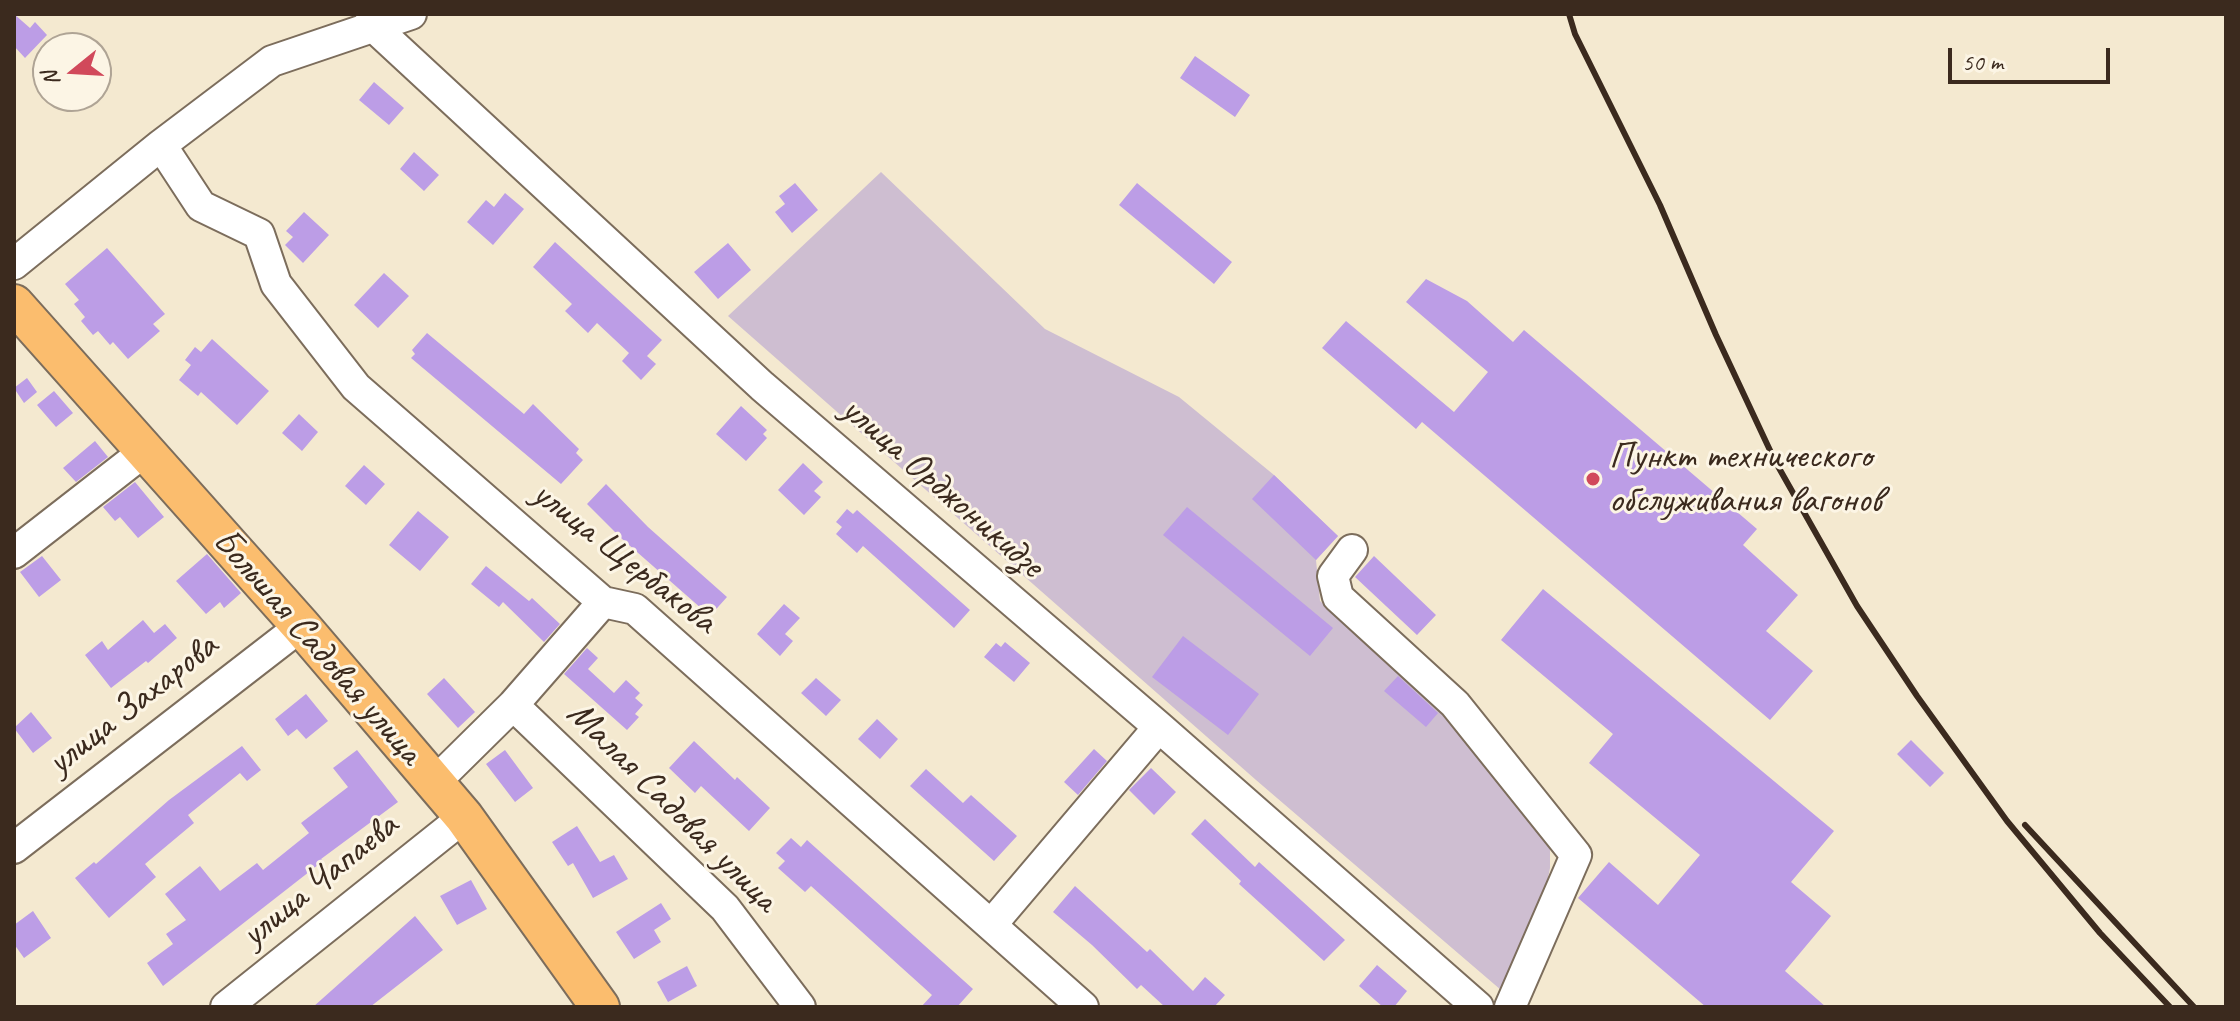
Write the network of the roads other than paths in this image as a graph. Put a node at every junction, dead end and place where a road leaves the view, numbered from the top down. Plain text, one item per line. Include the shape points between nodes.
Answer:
1 (411, 14) edge
2 (372, 20) edge
3 (161, 145) junction
4 (14, 264) edge
5 (14, 304) edge
6 (145, 451) junction
7 (1352, 550) dead end
8 (14, 553) edge
9 (603, 602) junction
10 (301, 626) junction
11 (513, 705) junction
12 (1159, 727) junction
13 (435, 782) junction
14 (464, 817) junction
15 (14, 848) edge
16 (991, 925) junction
17 (226, 1007) edge
18 (600, 1007) edge
19 (800, 1007) edge
20 (1083, 1007) edge
21 (1478, 1007) edge
22 (1510, 1007) edge

1 - 2 street
2 - 3 street via 272,61
2 - 12 street, улица Орджоникидзе via 762,386
3 - 4 street
3 - 9 street, улица Щербакова via 201,206 259,234 276,284 356,387
5 - 6 main road, Большая Садовая улица
6 - 8 street
6 - 10 main road, Большая Садовая улица
7 - 22 street via 1333,576 1338,597 1455,704 1576,855
9 - 11 street
9 - 16 street, улица Щербакова via 635,609
10 - 13 main road, Большая Садовая улица
10 - 15 street, улица Захарова
11 - 13 street
11 - 19 street, Малая Садовая улица via 725,908
12 - 16 street
12 - 21 street, улица Орджоникидзе
13 - 14 main road, Большая Садовая улица
14 - 17 street, улица Чапаева
14 - 18 main road, Большая Садовая улица
16 - 20 street, улица Щербакова

